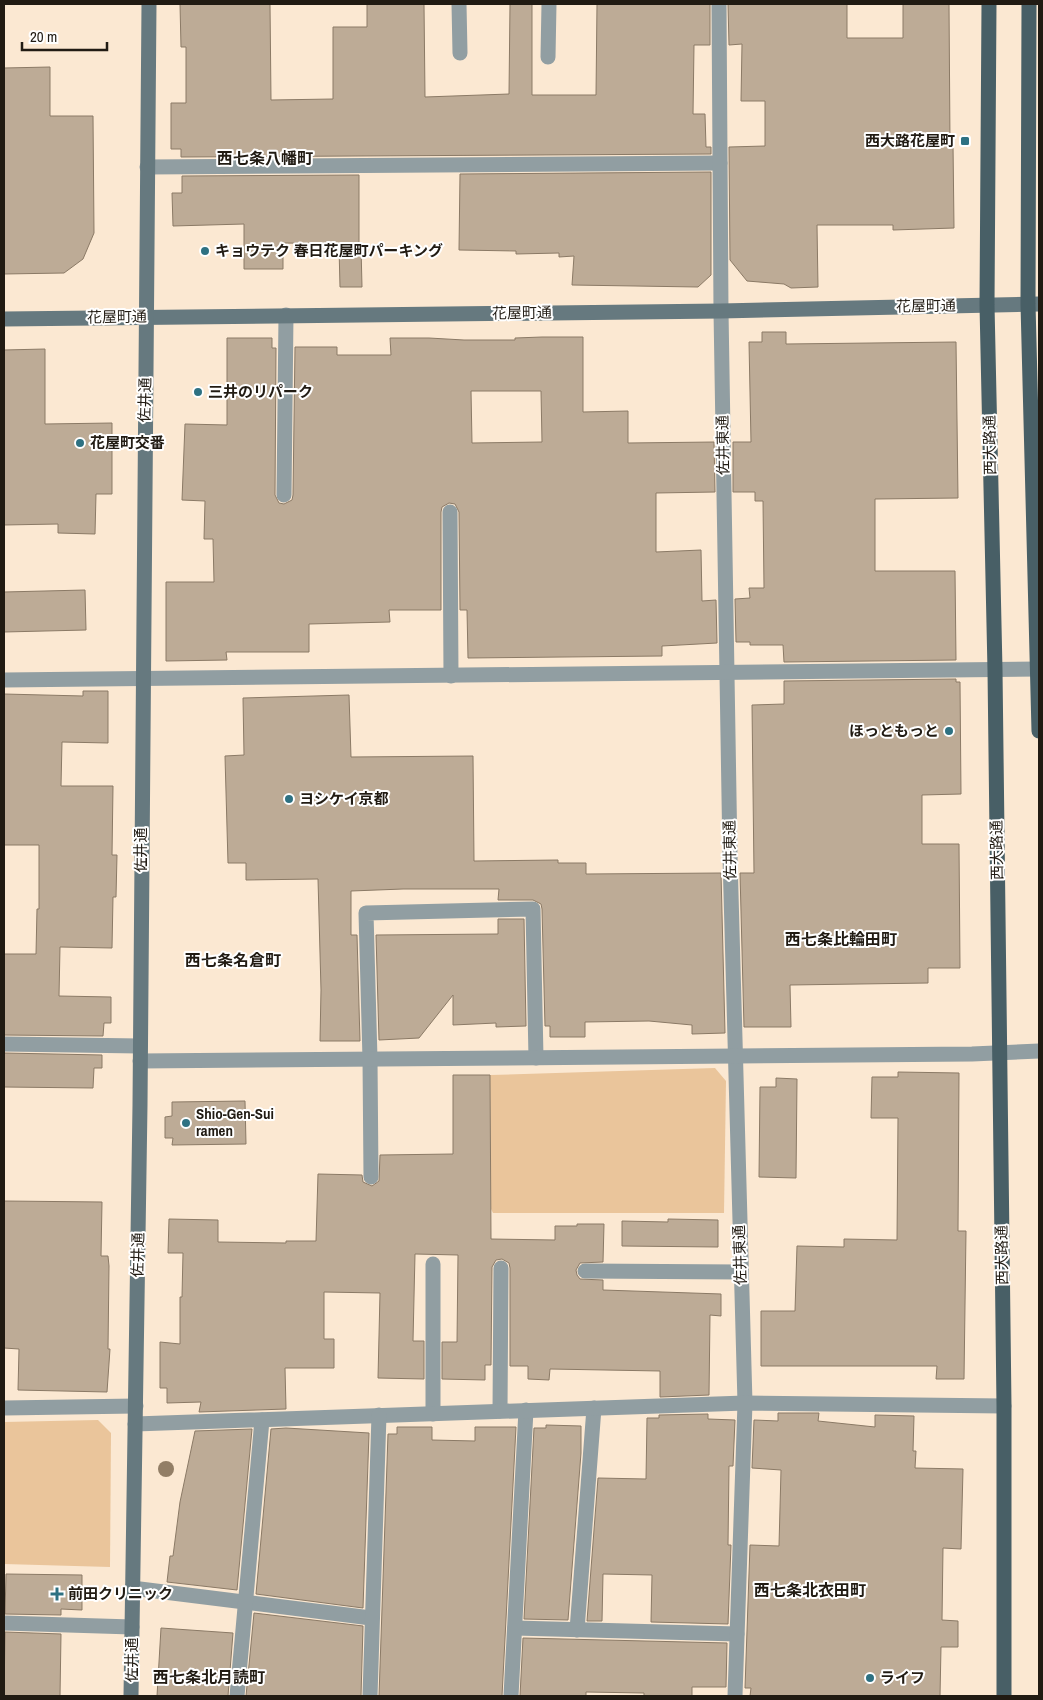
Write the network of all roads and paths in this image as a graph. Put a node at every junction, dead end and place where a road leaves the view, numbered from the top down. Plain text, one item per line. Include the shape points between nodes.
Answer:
1 (149, 4) edge
2 (459, 4) edge
3 (549, 4) edge
4 (719, 4) edge
5 (989, 4) edge
6 (1029, 4) edge
7 (460, 53) dead end
8 (548, 57) dead end
9 (720, 163) junction
10 (147, 167) junction
11 (1034, 304) edge
12 (987, 305) junction
13 (721, 311) junction
14 (286, 315) junction
15 (146, 316) junction
16 (4, 319) edge
17 (284, 495) dead end
18 (450, 512) dead end
19 (1038, 669) edge
20 (995, 670) junction
21 (726, 673) junction
22 (451, 676) junction
23 (143, 679) junction
24 (4, 680) edge
25 (1039, 730) edge
26 (4, 1044) edge
27 (1039, 1051) edge
28 (999, 1053) junction
29 (140, 1054) junction
30 (734, 1056) junction
31 (536, 1058) junction
32 (370, 1059) junction
33 (371, 1177) dead end
34 (433, 1264) dead end
35 (500, 1268) dead end
36 (585, 1271) dead end
37 (741, 1272) junction
38 (745, 1403) junction
39 (136, 1406) junction
40 (1004, 1406) junction
41 (4, 1408) edge
42 (594, 1408) junction
43 (526, 1410) junction
44 (500, 1411) junction
45 (433, 1414) junction
46 (378, 1416) junction
47 (262, 1420) junction
48 (135, 1424) junction
49 (132, 1588) junction
50 (246, 1602) junction
51 (372, 1618) junction
52 (4, 1623) edge
53 (132, 1626) junction
54 (515, 1628) junction
55 (577, 1630) junction
56 (737, 1634) junction
57 (132, 1696) edge
58 (237, 1696) edge
59 (370, 1696) edge
60 (511, 1696) edge
61 (735, 1696) edge
62 (1004, 1696) edge

1 - 10 street, 佐井通
2 - 7 street
3 - 8 street
4 - 9 street, 佐井東通
5 - 12 main road, 西大路通
6 - 11 main road
9 - 10 street
9 - 13 street, 佐井東通
10 - 15 street, 佐井通
11 - 12 street, 花屋町通
11 - 19 main road
12 - 13 street, 花屋町通
12 - 20 main road, 西大路通
13 - 14 street, 花屋町通
13 - 21 street, 佐井東通
14 - 15 street, 花屋町通
14 - 17 street
15 - 16 street, 花屋町通
15 - 23 street, 佐井通
18 - 22 street
19 - 20 street
19 - 25 main road
20 - 21 street
20 - 28 main road, 西大路通
21 - 22 street
21 - 30 street, 佐井東通
22 - 23 street
23 - 24 street
23 - 29 street, 佐井通
26 - 29 street
27 - 28 street
28 - 30 street
28 - 40 main road, 西大路通
29 - 32 street
29 - 39 street, 佐井通
30 - 31 street
30 - 37 street, 佐井東通
31 - 32 street
31 - 32 street via 533,909 366,913
32 - 33 street
34 - 45 street
35 - 44 street
36 - 37 street
37 - 38 street, 佐井東通
38 - 40 street
38 - 42 street
38 - 56 street, 佐井東通
39 - 41 street
39 - 48 street, 佐井通
40 - 62 main road, 西大路通
42 - 43 street
42 - 55 street
43 - 44 street
43 - 54 street
44 - 45 street
45 - 46 street
46 - 47 street
46 - 51 street
47 - 48 street
47 - 50 street
48 - 49 street, 佐井通
49 - 50 street
49 - 53 street, 佐井通
50 - 51 street
50 - 58 street
51 - 59 street
52 - 53 street
53 - 57 street, 佐井通
54 - 55 street
54 - 60 street
55 - 56 street
56 - 61 street, 佐井東通

